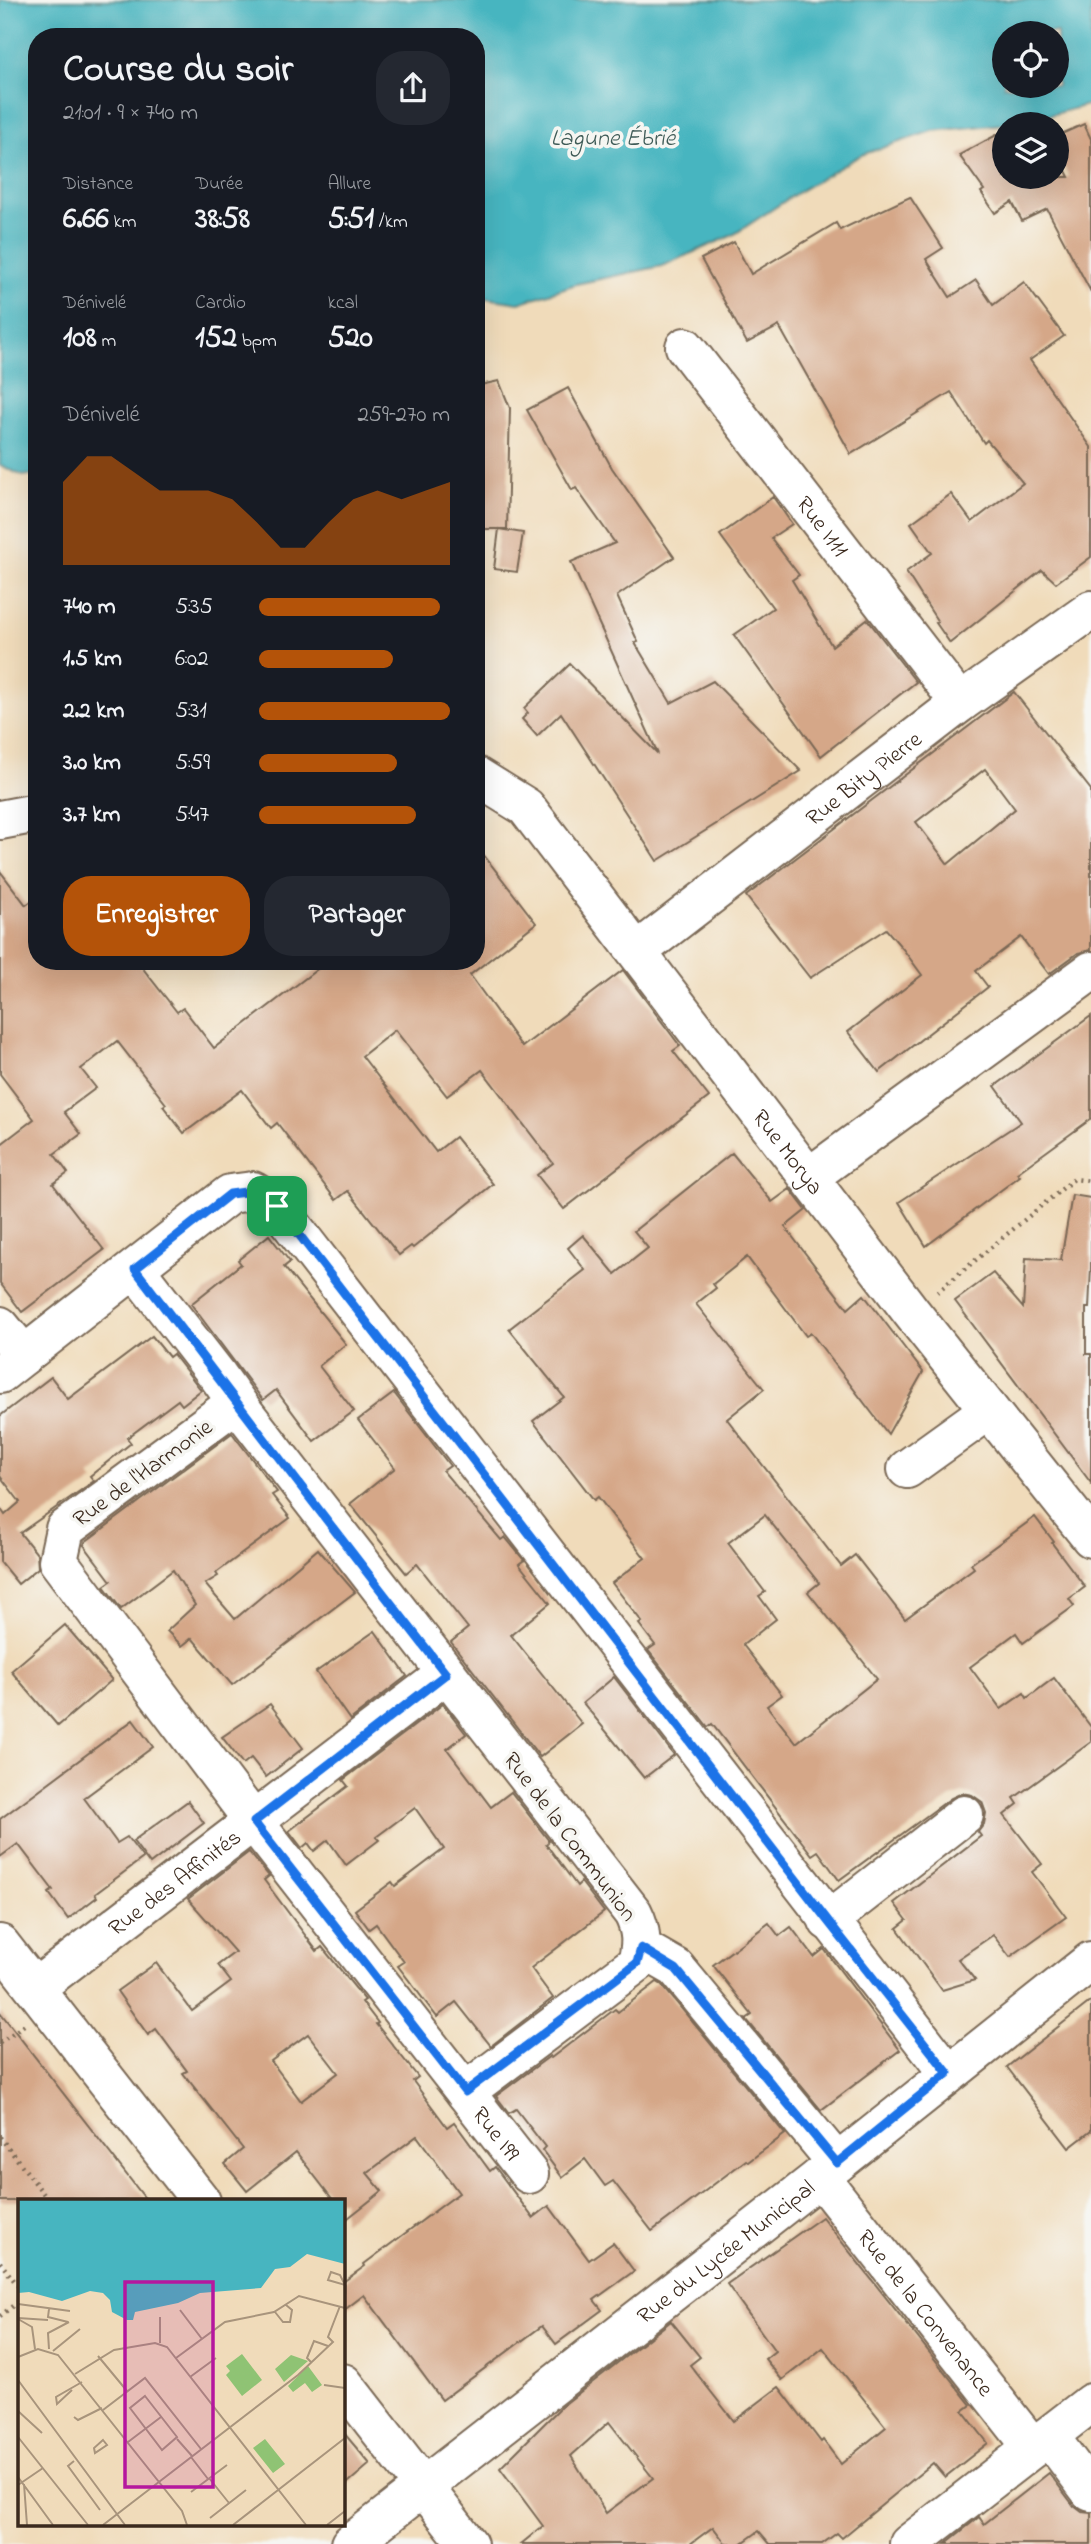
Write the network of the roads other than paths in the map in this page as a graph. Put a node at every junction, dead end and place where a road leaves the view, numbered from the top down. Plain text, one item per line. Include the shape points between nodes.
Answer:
1 (685, 347) dead end
2 (1091, 610) edge
3 (960, 703) junction
4 (485, 782) edge
5 (28, 815) edge
6 (0, 820) edge
7 (638, 951) junction
8 (1091, 971) edge
9 (809, 1177) junction
10 (135, 1269) junction
11 (0, 1326) edge
12 (12, 1364) edge
13 (989, 1410) junction
14 (243, 1411) junction
15 (907, 1469) dead end
16 (1085, 1519) edge
17 (446, 1674) junction
18 (964, 1815) dead end
19 (254, 1822) junction
20 (828, 1921) junction
21 (0, 1944) edge
22 (641, 1948) junction
23 (1091, 1961) edge
24 (35, 1988) junction
25 (948, 2073) junction
26 (465, 2092) junction
27 (828, 2170) junction
28 (529, 2174) dead end
29 (199, 2199) edge
30 (345, 2386) edge
31 (1091, 2403) edge
32 (1041, 2442) junction
33 (424, 2487) junction
34 (1091, 2492) edge
35 (350, 2544) edge
36 (468, 2544) edge
37 (908, 2544) edge

1 - 3 street, Rue I111
2 - 3 street, Rue Bity Pierre
3 - 7 street, Rue Bity Pierre
4 - 7 street, Rue Morya via 526,807
5 - 6 street
7 - 9 street, Rue Morya
8 - 9 street
9 - 13 street, Rue Morya
10 - 12 street
10 - 14 street
10 - 20 street via 230,1194 253,1191 277,1206
11 - 12 street
13 - 15 street
13 - 16 street, Rue Morya
14 - 17 street, Rue de l'Harmonie
14 - 19 street, Rue de l'Harmonie via 229,1408 65,1529 58,1561
17 - 19 street, Rue des Affinités
17 - 22 street, Rue de la Communion via 633,1913
18 - 20 street
19 - 24 street, Rue des Affinités
19 - 26 street
20 - 25 street
21 - 24 street
22 - 26 street, Rue de la Communion via 637,1963
22 - 27 street, Rue de la Convenance via 676,1969
23 - 25 street, Rue du Lycée Municipal
24 - 29 street
25 - 27 street, Rue du Lycée Municipal
26 - 28 street, Rue I99
27 - 32 street, Rue de la Convenance
27 - 33 street, Rue du Lycée Municipal
30 - 33 street
31 - 32 street
32 - 34 street, Rue de la Convenance
32 - 37 street
33 - 35 street, Rue du Lycée Municipal
33 - 36 street

